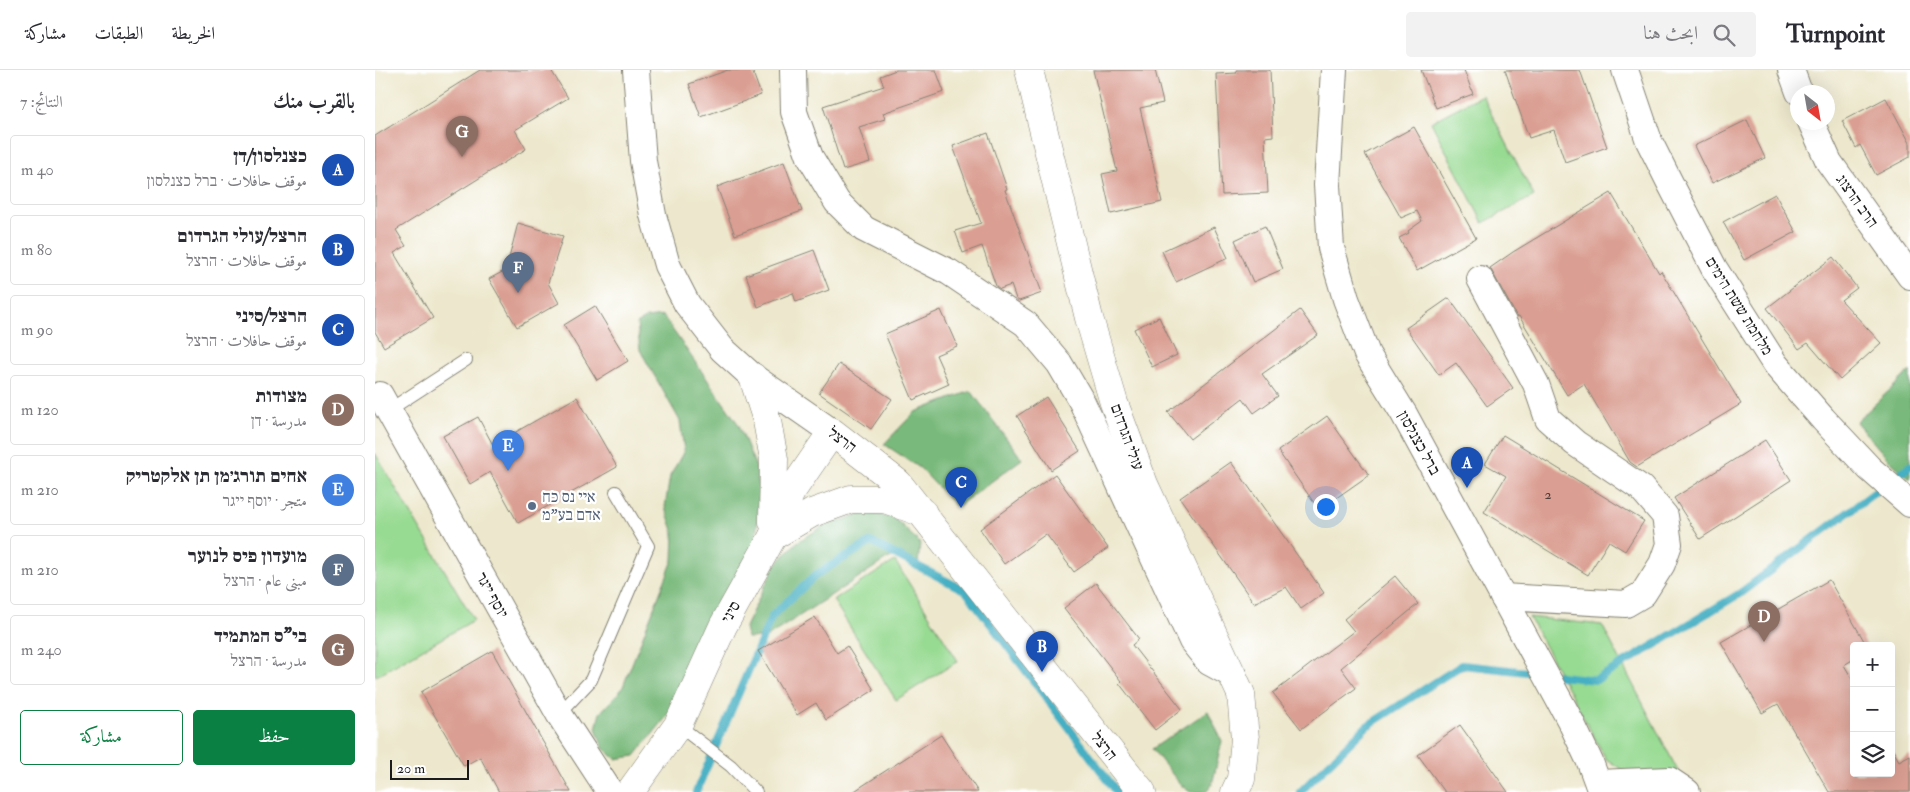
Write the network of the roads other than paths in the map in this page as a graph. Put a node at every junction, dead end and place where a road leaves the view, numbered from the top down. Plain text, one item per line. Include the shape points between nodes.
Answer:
1 (636, 70) edge
2 (793, 70) edge
3 (1029, 70) edge
4 (1334, 70) edge
5 (1625, 70) edge
6 (1791, 70) edge
7 (1796, 85) edge
8 (1815, 130) edge
9 (1910, 276) edge
10 (1480, 279) dead end
11 (466, 360) dead end
12 (753, 377) junction
13 (384, 403) joint
14 (832, 432) junction
15 (616, 492) dead end
16 (1910, 504) edge
17 (923, 513) junction
18 (773, 536) junction
19 (1503, 597) junction
20 (1233, 675) junction
21 (559, 714) junction
22 (678, 725) junction
23 (1140, 788) edge
24 (1599, 788) edge
25 (610, 792) edge
26 (629, 792) edge
27 (756, 792) edge
28 (1235, 792) edge
29 (1687, 792) edge

1 - 12 street, הרצל via 643,161 667,265 687,304 722,349
2 - 20 street via 794,112 810,157 837,202 865,229 949,272 1026,324 1059,363 1082,402 1193,641 1209,662
3 - 20 street, עולי הגרדום via 1087,308 1114,403 1144,484
4 - 19 street, ברל כצנלסון via 1327,185 1331,248 1346,299 1367,354 1404,414
5 - 16 street, מלחמת ששת הימים via 1649,141 1669,181 1714,268 1775,364 1869,468
6 - 7 street
8 - 9 street, הרב הרצוג via 1829,162
10 - 19 street via 1536,384 1548,419 1575,443 1641,488 1665,516 1669,544 1662,564 1643,594 1626,604
11 - 13 lane
12 - 14 street, הרצל
12 - 18 street via 767,421 774,459
13 - 21 street, יוסף ייגר
14 - 17 street, הרצל via 898,483
14 - 18 street, סיני via 791,492
15 - 21 lane via 648,546 591,680
17 - 18 street via 885,499 851,499 812,513
17 - 23 street, הרצל
18 - 22 street, סיני via 723,626
19 - 24 street, ברל כצנלסון via 1571,722
20 - 28 street, עולי הגרדום via 1241,694 1245,739 1241,779
21 - 25 street, יוסף ייגר
22 - 26 street, סיני
22 - 27 lane via 731,766
24 - 29 street via 1669,780

